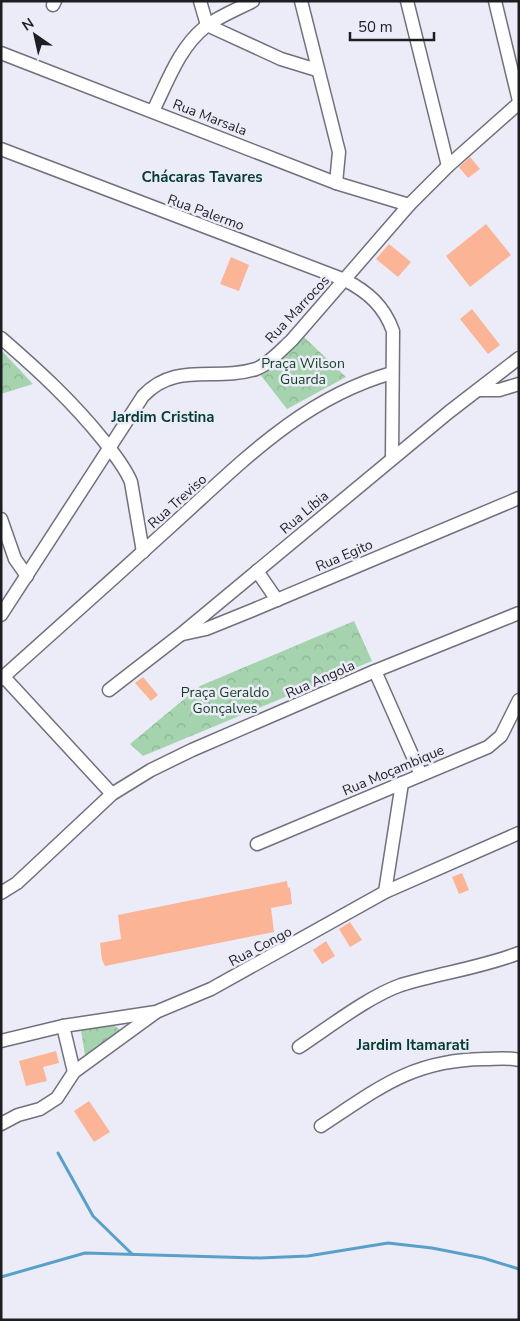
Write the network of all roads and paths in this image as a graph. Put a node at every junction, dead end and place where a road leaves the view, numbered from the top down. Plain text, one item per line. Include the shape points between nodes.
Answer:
1 (200, 1) edge
2 (253, 1) edge
3 (301, 1) edge
4 (407, 1) edge
5 (494, 1) edge
6 (207, 25) junction
7 (1, 53) edge
8 (318, 70) junction
9 (519, 102) edge
10 (153, 111) junction
11 (1, 149) edge
12 (448, 166) junction
13 (336, 182) junction
14 (409, 205) junction
15 (345, 280) junction
16 (1, 338) edge
17 (516, 364) edge
18 (392, 373) junction
19 (519, 384) edge
20 (480, 390) junction
21 (109, 448) junction
22 (392, 458) junction
23 (519, 498) edge
24 (1, 519) edge
25 (143, 552) junction
26 (257, 572) junction
27 (28, 576) junction
28 (277, 600) junction
29 (519, 613) edge
30 (1, 615) edge
31 (180, 635) junction
32 (374, 671) junction
33 (2, 678) edge
34 (109, 690) dead end
35 (519, 700) edge
36 (421, 775) junction
37 (402, 783) junction
38 (112, 794) junction
39 (519, 833) edge
40 (257, 844) dead end
41 (385, 892) junction
42 (1, 893) edge
43 (519, 953) edge
44 (156, 1012) junction
45 (63, 1026) junction
46 (1, 1041) edge
47 (299, 1047) dead end
48 (519, 1060) edge
49 (74, 1072) junction
50 (1, 1124) edge
51 (321, 1126) dead end

1 - 6 street
2 - 6 street
3 - 8 street
4 - 12 street
5 - 9 street
6 - 8 street via 281,59
6 - 10 street via 183,50
7 - 10 street, Rua Marsala
8 - 13 street via 339,152
9 - 12 street, Rua Marrocos
10 - 13 street, Rua Marsala
11 - 15 street, Rua Palermo
12 - 14 street, Rua Marrocos
13 - 14 street, Rua Marsala
14 - 15 street, Rua Marrocos
15 - 18 street, Rua Palermo via 377,301 388,316 393,331
15 - 21 street, Rua Marrocos via 292,340 258,368 218,375 192,373 170,377 153,386
16 - 21 street via 55,384
17 - 20 street, Rua Líbia
18 - 22 street, Rua Palermo
18 - 25 street, Rua Treviso via 337,393 300,415
19 - 20 street via 499,390
20 - 22 street, Rua Líbia
21 - 25 street via 131,482
21 - 27 street, Rua Marrocos
22 - 26 street, Rua Líbia
23 - 28 street, Rua Egito
24 - 27 street via 15,559
25 - 33 street, Rua Treviso
26 - 28 street
26 - 31 street, Rua Líbia
27 - 30 street, Rua Marrocos
28 - 31 street, Rua Egito via 206,629
29 - 32 street, Rua Angola
31 - 34 street, Rua Líbia
32 - 36 street
32 - 38 street, Rua Angola via 192,750
33 - 38 street
35 - 36 street, Rua Moçambique via 501,736 488,747
36 - 37 street, Rua Moçambique
37 - 40 street, Rua Moçambique
37 - 41 street
38 - 42 street, Rua Angola via 22,879
39 - 41 street, Rua Congo
41 - 44 street, Rua Congo via 211,989
43 - 47 street via 490,964 400,985 382,993
44 - 45 street, Rua Congo
44 - 49 street
45 - 46 street, Rua Congo
45 - 49 street
48 - 51 street via 478,1059 414,1070 392,1079
49 - 50 street via 57,1098 40,1109

